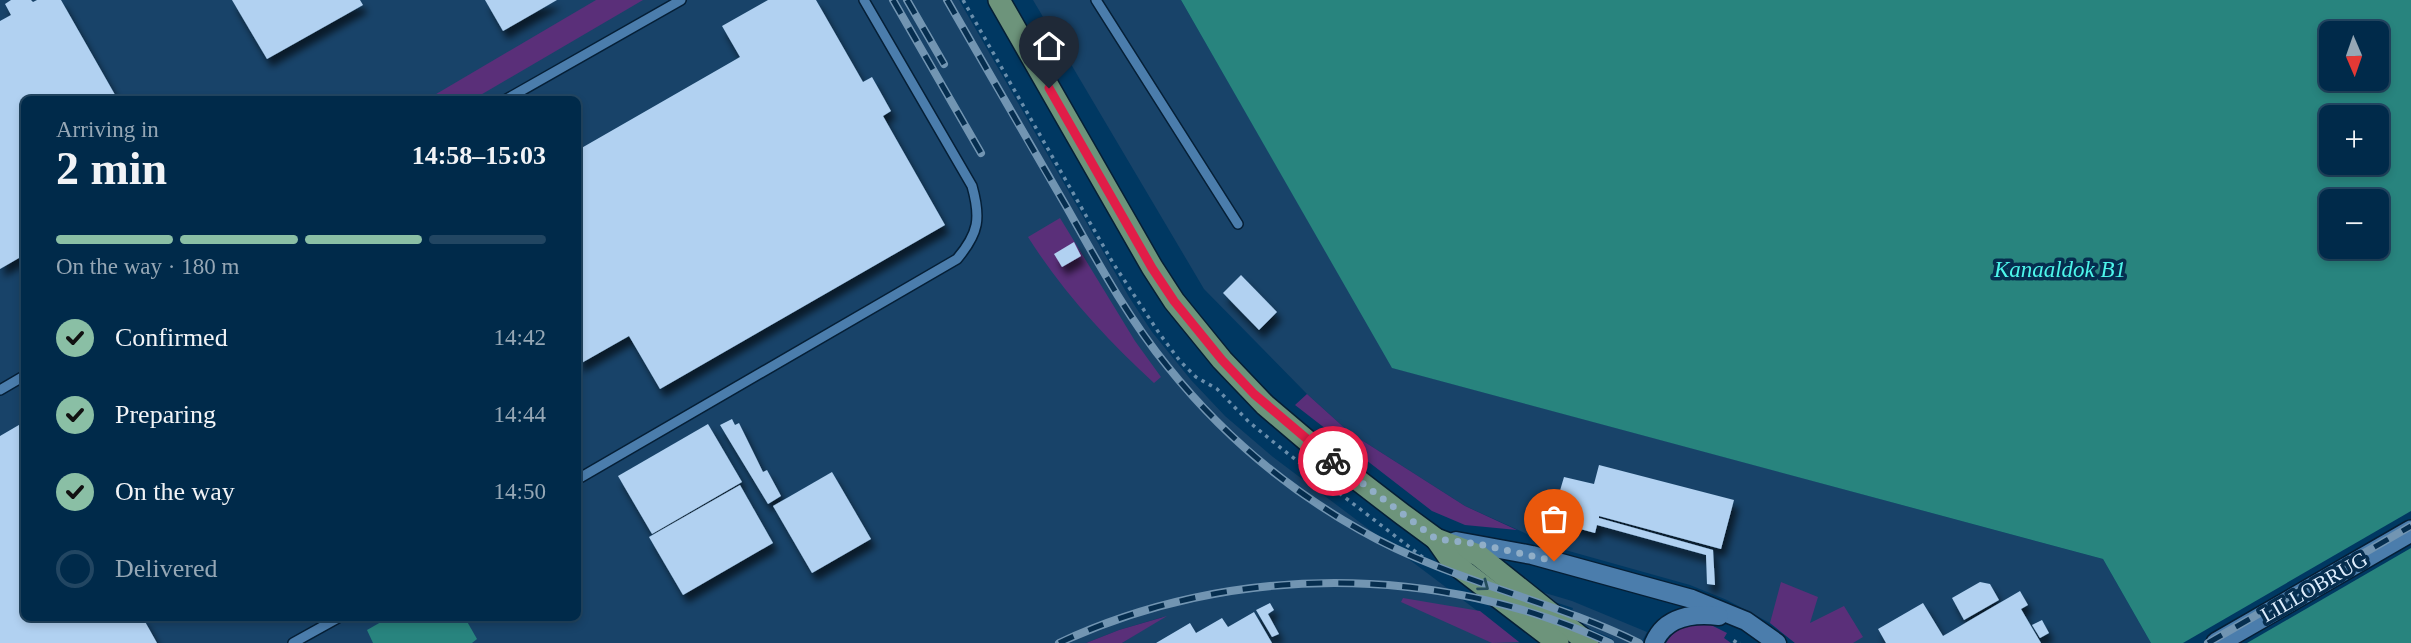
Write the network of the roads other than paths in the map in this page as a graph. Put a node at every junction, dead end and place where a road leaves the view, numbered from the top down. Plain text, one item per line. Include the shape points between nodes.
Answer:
1 (681, 0) edge
2 (864, 0) edge
3 (999, 0) edge
4 (1096, 0) edge
5 (512, 96) edge
6 (1238, 224) dead end
7 (21, 378) edge
8 (0, 390) edge
9 (581, 477) edge
10 (2411, 531) edge
11 (1436, 539) junction
12 (333, 621) edge
13 (1746, 621) junction
14 (293, 643) edge
15 (1557, 643) edge
16 (1588, 643) edge
17 (1654, 643) edge
18 (1777, 643) edge
19 (2217, 643) edge

1 - 5 lane
2 - 9 lane via 972,186 978,207 970,244 957,260
3 - 11 main road via 1174,301 1265,405
4 - 6 lane
7 - 8 lane
10 - 19 street, LILLOBRUG
11 - 13 street via 1598,572 1692,599
11 -> 15 main road via 1452,562
11 - 16 main road via 1478,555
12 - 14 lane
13 - 17 street via 1699,614 1680,618 1664,627
13 - 18 street

